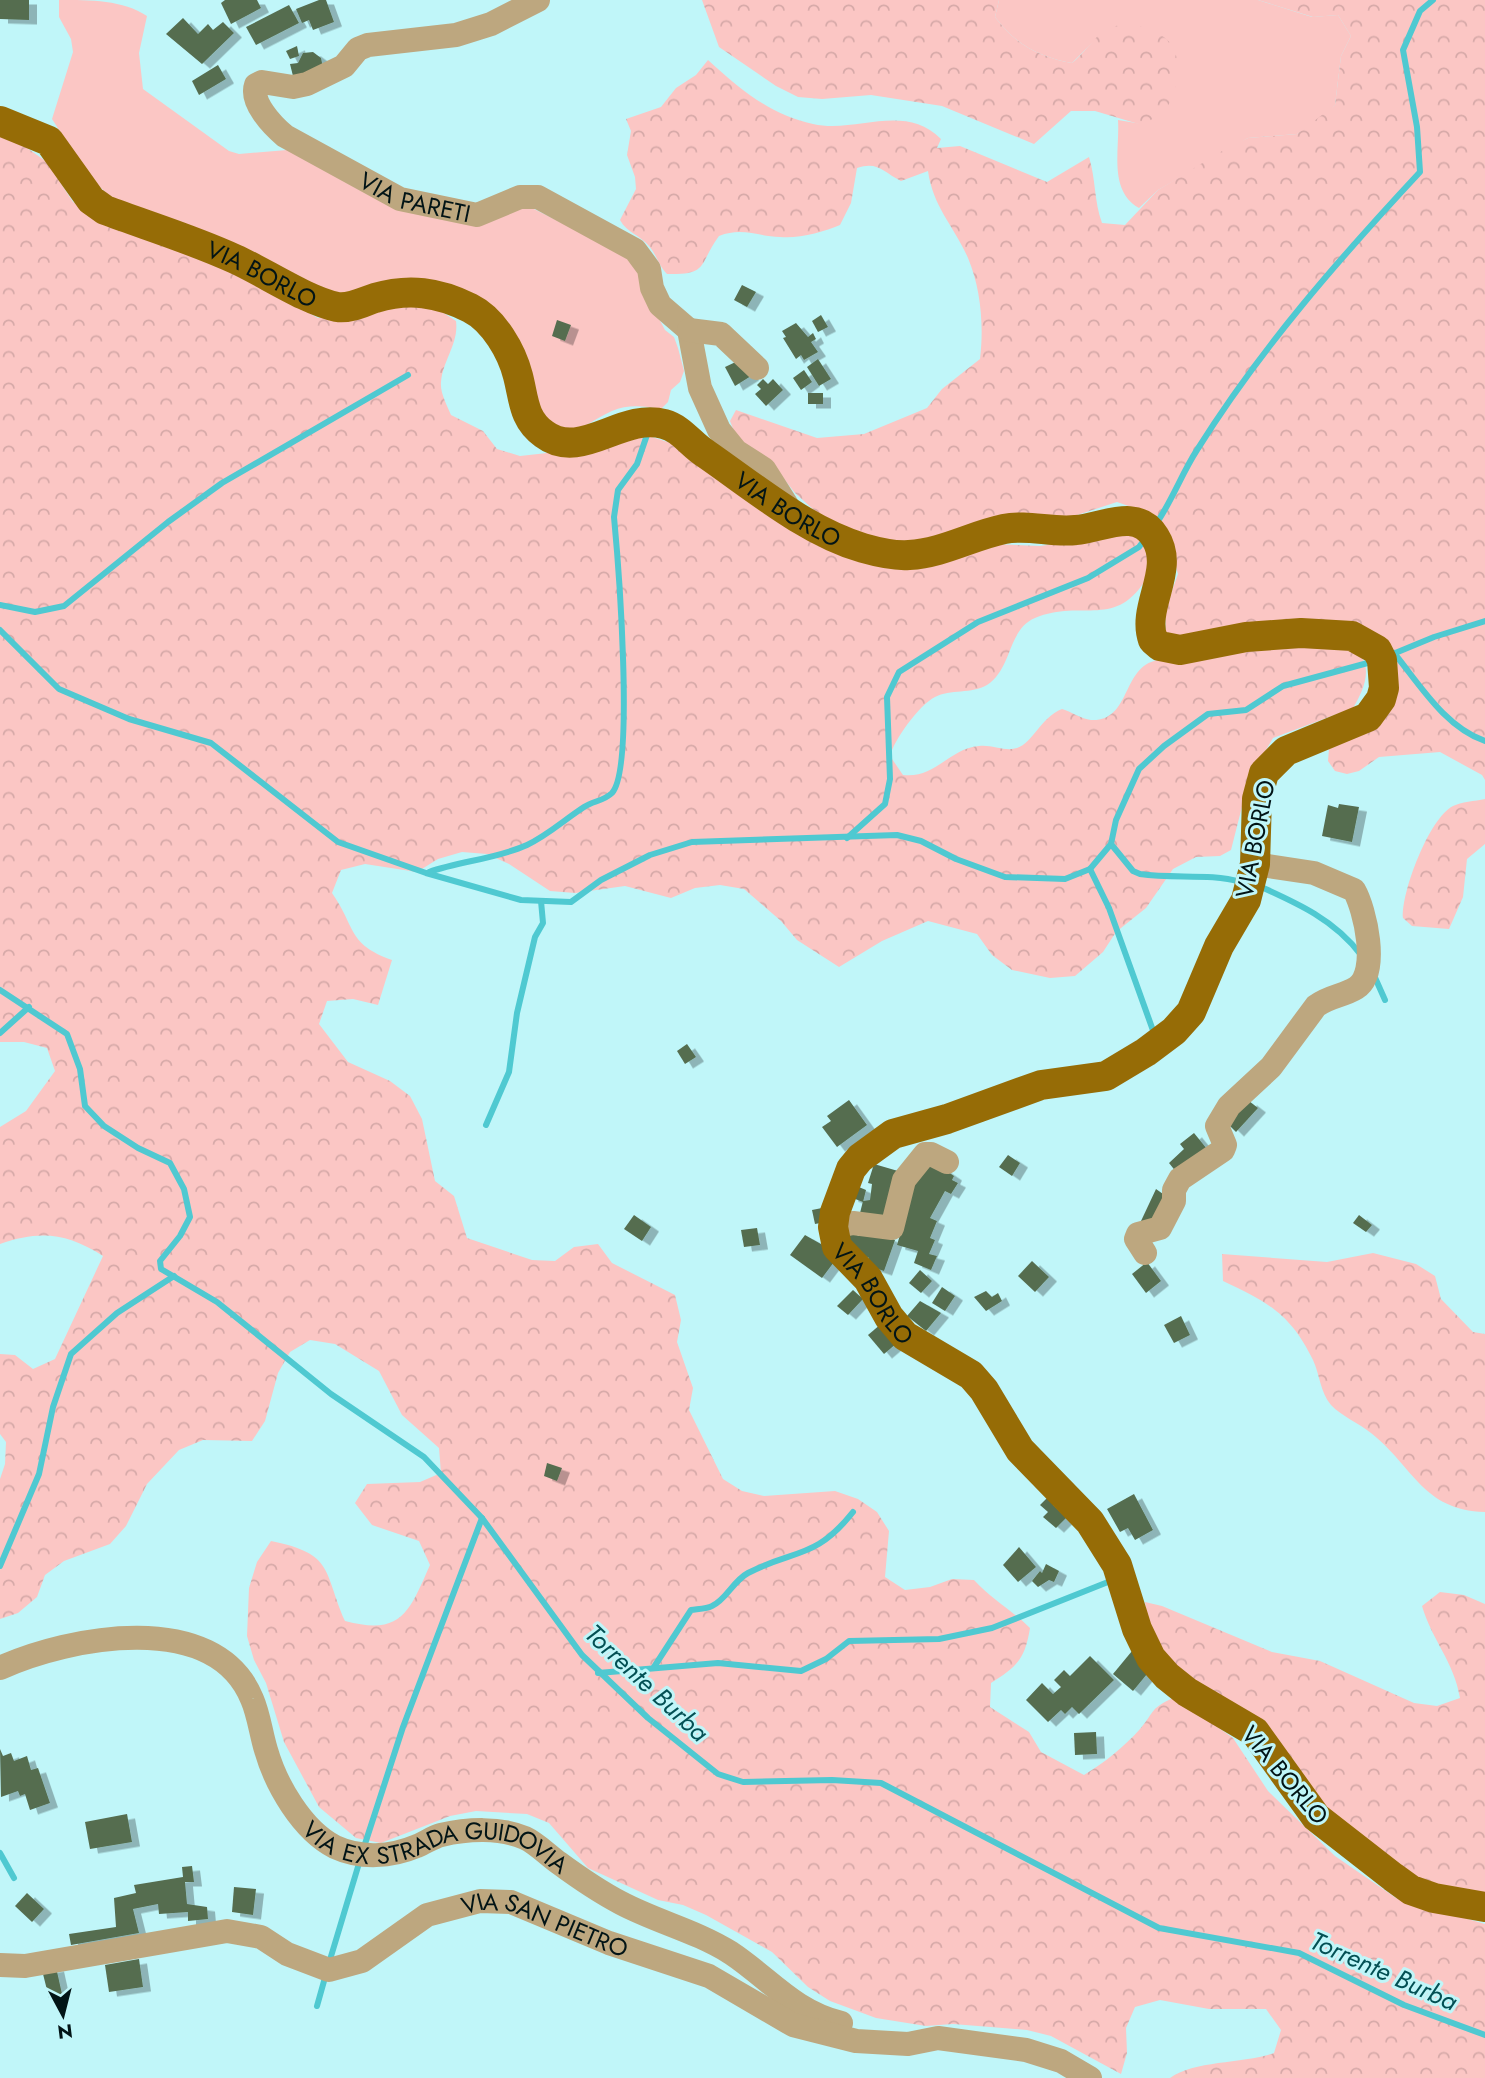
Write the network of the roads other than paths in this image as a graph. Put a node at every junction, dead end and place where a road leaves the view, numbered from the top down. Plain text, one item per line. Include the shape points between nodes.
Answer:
1 (538, 0) edge
2 (0, 121) edge
3 (689, 330) junction
4 (757, 368) dead end
5 (791, 511) junction
6 (1255, 864) junction
7 (947, 1163) dead end
8 (833, 1227) junction
9 (1145, 1253) dead end
10 (0, 1668) edge
11 (1485, 1907) edge
12 (0, 1965) edge
13 (938, 2038) junction
14 (1090, 2078) edge

1 - 3 street, VIA PARETI via 456,35 368,45 358,49 344,66 307,84 293,87 262,82 256,85 255,96 273,126 285,136 400,200 477,215 520,197 538,197 635,250 649,269 660,305
2 - 5 main road, VIA BORLO via 49,141 91,200 105,211 232,258 328,304 347,307 413,291 476,311 494,327 513,362 526,415 555,441 579,443 628,425 658,422 675,428 701,451
3 - 4 street via 721,334
3 - 5 street via 700,388 719,430 736,451 764,469
5 - 6 main road, VIA BORLO via 828,537 905,555 943,551 1008,528 1076,530 1133,522 1145,526 1160,548 1162,573 1150,621 1153,640 1160,646 1180,650 1247,636 1301,632 1336,633 1366,641 1382,660 1381,699 1368,717 1286,751 1265,773 1258,799
6 - 8 main road, VIA BORLO via 1246,901 1219,946 1191,1012 1160,1042 1106,1076 1041,1085 893,1134 851,1169
6 - 9 street via 1314,873 1354,890 1367,921 1363,979 1356,988 1316,1006 1271,1067 1229,1106 1217,1126 1223,1150 1180,1179 1160,1228 1138,1234 1136,1239
7 - 8 street via 925,1154 904,1180 892,1227 853,1223
8 - 11 main road, VIA BORLO via 837,1247 869,1279 897,1328 971,1375 1020,1450 1090,1522 1117,1565 1151,1658 1167,1676 1255,1731 1316,1816 1393,1877 1434,1898
10 - 13 street, VIA EX STRADA GUIDOVIA via 114,1637 159,1637 188,1644 213,1657 243,1684 252,1698 267,1754 294,1809 335,1846 365,1856 390,1854 439,1835 472,1830 525,1838 621,1903 709,1939 750,1965 786,1999 822,2018
12 - 13 street, VIA SAN PIETRO via 25,1966 227,1931 261,1937 287,1954 328,1970 362,1961 427,1915 480,1901 511,1902 609,1943 709,1976 793,2025 856,2041 908,2044
13 - 14 street, VIA SAN PIETRO via 1026,2050 1062,2060

